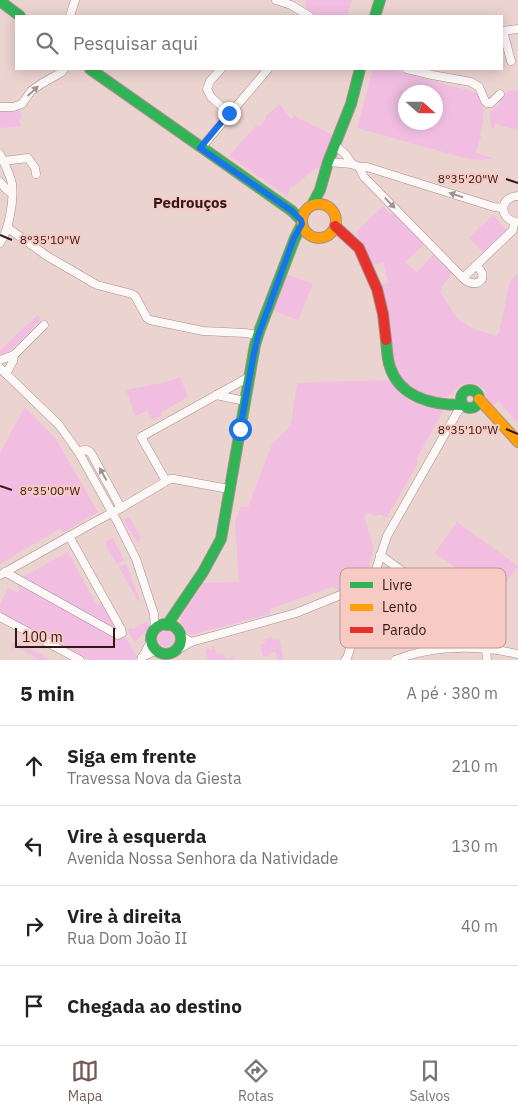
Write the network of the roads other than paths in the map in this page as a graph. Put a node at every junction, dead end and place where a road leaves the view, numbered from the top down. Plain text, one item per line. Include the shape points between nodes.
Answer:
1 (10, 0) edge
2 (75, 0) edge
3 (276, 0) edge
4 (303, 0) edge
5 (380, 0) edge
6 (0, 1) edge
7 (299, 9) junction
8 (19, 15) edge
9 (26, 15) edge
10 (70, 15) edge
11 (308, 15) edge
12 (375, 15) edge
13 (518, 29) edge
14 (503, 31) edge
15 (503, 34) edge
16 (511, 61) dead end
17 (63, 70) edge
18 (91, 70) edge
19 (220, 70) edge
20 (267, 70) edge
21 (360, 70) edge
22 (411, 70) edge
23 (500, 94) dead end
24 (0, 108) edge
25 (229, 113) junction
26 (335, 145) junction
27 (200, 148) junction
28 (2, 157) edge
29 (328, 162) junction
30 (356, 165) junction
31 (36, 174) dead end
32 (0, 182) edge
33 (320, 190) junction
34 (12, 193) junction
35 (518, 196) edge
36 (328, 206) junction
37 (503, 208) junction
38 (305, 215) junction
39 (516, 222) edge
40 (335, 226) junction
41 (8, 228) junction
42 (309, 235) junction
43 (328, 236) junction
44 (294, 238) junction
45 (347, 238) junction
46 (0, 243) edge
47 (476, 266) junction
48 (463, 278) junction
49 (44, 324) dead end
50 (258, 336) junction
51 (14, 354) junction
52 (0, 360) edge
53 (2, 370) edge
54 (249, 377) junction
55 (216, 395) junction
56 (245, 401) junction
57 (462, 402) junction
58 (478, 403) junction
59 (518, 442) edge
60 (79, 453) junction
61 (166, 481) junction
62 (230, 489) junction
63 (121, 508) junction
64 (112, 513) junction
65 (68, 536) junction
66 (380, 555) junction
67 (376, 568) edge
68 (398, 568) edge
69 (3, 574) edge
70 (340, 595) edge
71 (154, 614) junction
72 (0, 617) edge
73 (172, 628) junction
74 (153, 635) junction
75 (191, 642) junction
76 (458, 648) joint
77 (486, 650) junction
78 (518, 654) edge
79 (166, 655) edge
80 (141, 658) edge
81 (80, 660) edge
82 (395, 660) edge
83 (487, 660) edge

1 - 9 street
2 - 10 street
3 - 7 street
4 - 7 street
5 - 12 street
6 - 8 street
7 - 11 street
13 - 14 street
15 - 16 street
24 -> 17 street via 22,104 32,91
18 - 27 street
19 - 25 street via 207,89
20 - 25 street
21 - 26 street
22 - 23 street via 472,82 479,87 487,103 492,103
25 - 27 street
26 - 29 street
26 - 30 street
27 - 38 street via 292,211
28 - 31 street via 28,158
28 - 34 street
29 - 30 street
29 - 33 street
37 -> 30 street
30 -> 48 street
32 - 34 street
33 - 36 street
33 - 38 street
34 - 41 street
35 - 37 street via 506,200
36 - 38 street via 323,204
36 - 40 street via 335,215
37 - 39 street via 505,216
38 - 42 street
38 - 44 street
39 - 47 street via 513,230
40 - 43 street
40 - 45 street
41 - 46 street
41 - 50 street via 47,256 97,285 132,294 150,320 203,331
42 - 43 street via 318,238
42 - 44 street
43 - 45 street
44 - 50 street
45 - 57 street via 359,248 377,289 393,375 410,393 422,400 440,403 456,399
47 - 48 street
47 - 48 street via 482,272 478,282 472,284
49 - 51 street
50 - 54 street
51 - 52 street
51 - 53 street via 13,360
53 - 60 street via 59,425
54 - 55 street
54 - 56 street
55 - 56 street
55 - 61 street via 141,436
56 - 62 street
57 - 58 street via 468,408
57 - 58 street via 466,391 472,390 477,393
57 - 66 street via 387,536
58 - 59 street via 491,412
63 -> 60 street via 91,453 86,450
60 - 64 street
61 - 62 street via 174,479
61 - 63 street
62 - 73 street via 220,543 175,614
63 - 64 street
64 - 65 street
64 - 71 street via 136,559
65 - 69 street
65 - 69 street via 121,628 120,634
66 - 67 street
66 - 68 street
70 - 75 street via 296,613
71 - 73 street
71 - 74 street
72 - 81 street
73 - 74 street via 159,626
73 - 75 street
73 - 79 street via 181,642
74 - 79 street via 152,644
74 - 80 street
75 - 79 street
76 - 77 street
76 - 82 street
77 - 78 street
77 - 83 street
79 - 80 street

